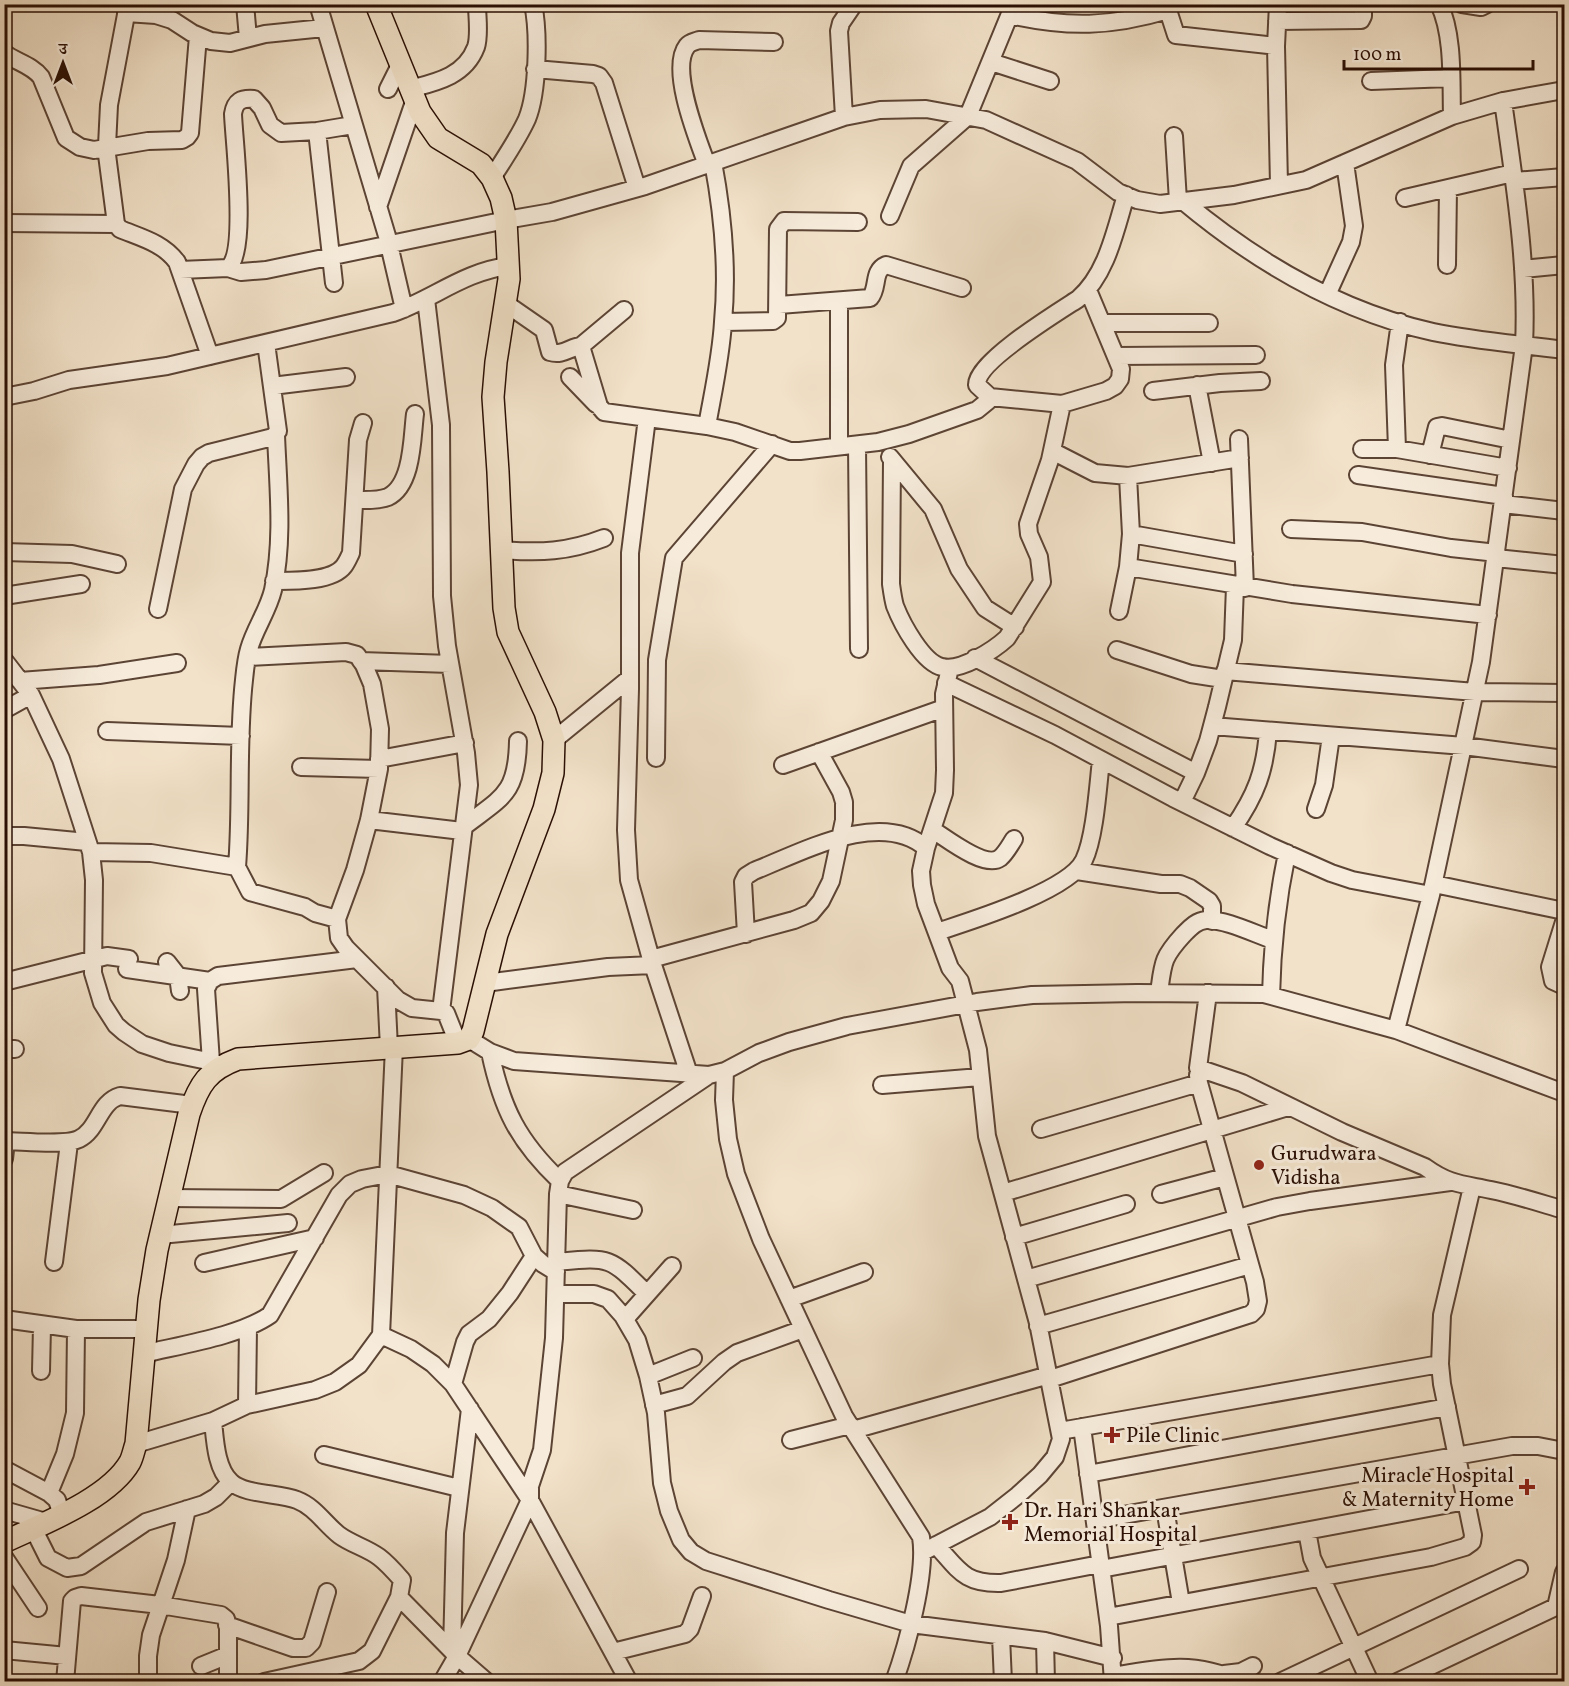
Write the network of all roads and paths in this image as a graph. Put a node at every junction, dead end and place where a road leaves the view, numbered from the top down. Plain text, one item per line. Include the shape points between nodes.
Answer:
1 (244, 4) edge
2 (318, 4) edge
3 (376, 4) edge
4 (477, 4) edge
5 (533, 4) edge
6 (854, 4) edge
7 (1363, 4) edge
8 (1438, 4) edge
9 (1462, 4) edge
10 (1487, 4) edge
11 (127, 7) edge
12 (1167, 7) edge
13 (1012, 10) edge
14 (1277, 13) edge
15 (324, 28) junction
16 (198, 36) junction
17 (248, 38) junction
18 (774, 42) dead end
19 (1276, 46) junction
20 (4, 53) edge
21 (991, 62) junction
22 (400, 65) junction
23 (535, 69) junction
24 (1450, 78) junction
25 (1050, 81) dead end
26 (1371, 81) dead end
27 (388, 89) dead end
28 (1564, 90) edge
29 (413, 94) junction
30 (1503, 101) junction
31 (968, 116) junction
32 (1452, 116) junction
33 (844, 117) junction
34 (353, 125) junction
35 (317, 131) junction
36 (1174, 136) dead end
37 (106, 147) junction
38 (1345, 163) junction
39 (710, 164) junction
40 (1513, 177) junction
41 (1564, 177) edge
42 (492, 178) junction
43 (1280, 185) junction
44 (637, 188) junction
45 (1448, 188) junction
46 (1126, 195) junction
47 (1405, 198) dead end
48 (1181, 201) junction
49 (378, 207) junction
50 (890, 216) dead end
51 (506, 220) junction
52 (858, 222) dead end
53 (4, 223) edge
54 (116, 224) junction
55 (389, 244) junction
56 (331, 256) junction
57 (1447, 265) dead end
58 (1564, 265) edge
59 (508, 266) junction
60 (228, 268) junction
61 (1523, 269) junction
62 (180, 270) junction
63 (334, 283) dead end
64 (962, 288) dead end
65 (1089, 290) junction
66 (1328, 295) junction
67 (426, 299) junction
68 (839, 301) junction
69 (505, 303) junction
70 (778, 306) junction
71 (404, 309) junction
72 (624, 310) dead end
73 (723, 322) junction
74 (1400, 322) junction
75 (1102, 323) junction
76 (1209, 323) dead end
77 (266, 343) junction
78 (1524, 345) junction
79 (581, 346) junction
80 (1564, 350) edge
81 (1256, 355) dead end
82 (210, 356) junction
83 (1116, 356) junction
84 (346, 377) dead end
85 (570, 377) dead end
86 (1261, 381) dead end
87 (1197, 385) junction
88 (272, 386) junction
89 (1154, 391) dead end
90 (4, 397) edge
91 (990, 397) junction
92 (1062, 404) junction
93 (599, 406) junction
94 (415, 414) dead end
95 (647, 418) junction
96 (363, 423) dead end
97 (707, 426) junction
98 (276, 435) junction
99 (1239, 439) dead end
100 (1511, 440) junction
101 (878, 442) junction
102 (772, 444) junction
103 (857, 445) junction
104 (839, 446) junction
105 (1362, 448) dead end
106 (1398, 449) junction
107 (1052, 451) junction
108 (1430, 455) junction
109 (1240, 458) junction
110 (892, 460) junction
111 (1212, 463) junction
112 (1508, 468) junction
113 (1358, 475) dead end
114 (1128, 476) junction
115 (354, 500) junction
116 (1503, 500) junction
117 (1564, 511) edge
118 (1291, 530) dead end
119 (1131, 534) junction
120 (604, 538) dead end
121 (502, 550) junction
122 (4, 552) edge
123 (1244, 554) junction
124 (1496, 555) junction
125 (117, 564) dead end
126 (1564, 565) edge
127 (1128, 567) junction
128 (274, 581) junction
129 (81, 584) dead end
130 (1240, 587) junction
131 (4, 596) edge
132 (158, 609) dead end
133 (1119, 611) dead end
134 (1488, 615) junction
135 (1015, 627) junction
136 (859, 649) dead end
137 (1117, 650) dead end
138 (247, 657) junction
139 (975, 658) junction
140 (5, 662) edge
141 (362, 662) junction
142 (177, 663) dead end
143 (450, 664) junction
144 (948, 675) junction
145 (1224, 675) junction
146 (630, 678) junction
147 (20, 681) junction
148 (1475, 692) junction
149 (1564, 693) edge
150 (31, 695) junction
151 (944, 708) junction
152 (4, 710) edge
153 (1212, 726) junction
154 (107, 731) dead end
155 (1268, 731) junction
156 (1331, 735) junction
157 (241, 736) junction
158 (554, 740) junction
159 (518, 741) dead end
160 (465, 743) junction
161 (1464, 746) junction
162 (819, 752) junction
163 (656, 758) dead end
164 (1564, 759) edge
165 (1101, 760) junction
166 (379, 764) junction
167 (783, 765) dead end
168 (301, 767) dead end
169 (1196, 773) junction
170 (1182, 802) junction
171 (1316, 809) dead end
172 (369, 820) junction
173 (1233, 828) junction
174 (462, 830) junction
175 (933, 830) junction
176 (4, 836) edge
177 (838, 838) junction
178 (1014, 839) dead end
179 (89, 847) junction
180 (926, 848) junction
181 (1287, 853) junction
182 (237, 867) junction
183 (1077, 871) junction
184 (1432, 890) junction
185 (1564, 911) edge
186 (337, 919) junction
187 (1212, 921) junction
188 (1564, 922) edge
189 (937, 932) junction
190 (746, 934) junction
191 (1273, 940) junction
192 (357, 959) junction
193 (167, 962) dead end
194 (652, 962) junction
195 (92, 967) junction
196 (210, 981) junction
197 (4, 982) edge
198 (485, 983) junction
199 (179, 984) junction
200 (1564, 986) edge
201 (386, 987) junction
202 (1160, 993) junction
203 (1208, 993) junction
204 (1271, 996) junction
205 (966, 1004) junction
206 (441, 1011) junction
207 (1396, 1030) junction
208 (463, 1041) junction
209 (391, 1048) junction
210 (490, 1053) junction
211 (217, 1063) junction
212 (717, 1073) junction
213 (689, 1074) junction
214 (1198, 1075) junction
215 (980, 1077) junction
216 (882, 1085) dead end
217 (1564, 1093) edge
218 (192, 1105) junction
219 (1288, 1107) junction
220 (1041, 1130) dead end
221 (1212, 1131) junction
222 (5, 1141) edge
223 (69, 1143) junction
224 (4, 1159) edge
225 (324, 1173) dead end
226 (388, 1174) junction
227 (1225, 1177) junction
228 (1450, 1182) junction
229 (559, 1187) junction
230 (1473, 1187) junction
231 (1003, 1193) junction
232 (1161, 1194) dead end
233 (168, 1198) junction
234 (1126, 1204) dead end
235 (633, 1210) dead end
236 (1564, 1210) edge
237 (1237, 1220) junction
238 (288, 1223) dead end
239 (160, 1234) junction
240 (1014, 1237) junction
241 (315, 1238) junction
242 (534, 1256) junction
243 (54, 1262) dead end
244 (204, 1263) dead end
245 (1250, 1265) junction
246 (672, 1266) dead end
247 (556, 1267) junction
248 (864, 1272) dead end
249 (1026, 1279) junction
250 (556, 1294) junction
251 (647, 1294) junction
252 (789, 1299) junction
253 (4, 1319) edge
254 (625, 1319) junction
255 (42, 1326) junction
256 (1038, 1326) junction
257 (248, 1327) junction
258 (76, 1329) junction
259 (145, 1329) junction
260 (803, 1329) junction
261 (381, 1335) junction
262 (143, 1354) junction
263 (693, 1358) dead end
264 (1440, 1364) junction
265 (41, 1371) dead end
266 (648, 1376) junction
267 (1050, 1377) junction
268 (453, 1384) junction
269 (654, 1404) junction
270 (247, 1405) junction
271 (1447, 1407) junction
272 (470, 1409) junction
273 (213, 1421) junction
274 (1082, 1427) junction
275 (852, 1428) junction
276 (1060, 1431) junction
277 (791, 1440) dead end
278 (136, 1444) junction
279 (1564, 1451) edge
280 (324, 1455) dead end
281 (1458, 1456) junction
282 (4, 1469) edge
283 (1089, 1474) junction
284 (231, 1482) junction
285 (459, 1488) junction
286 (49, 1493) junction
287 (530, 1500) junction
288 (1466, 1502) junction
289 (1165, 1508) junction
290 (187, 1509) junction
291 (4, 1510) edge
292 (1095, 1520) junction
293 (47, 1522) junction
294 (1306, 1531) junction
295 (4, 1542) edge
296 (930, 1548) junction
297 (1173, 1556) junction
298 (4, 1557) edge
299 (1101, 1566) junction
300 (1519, 1569) dead end
301 (1564, 1572) edge
302 (1321, 1578) junction
303 (327, 1592) dead end
304 (702, 1596) dead end
305 (399, 1597) junction
306 (1181, 1604) junction
307 (160, 1605) junction
308 (1560, 1605) edge
309 (38, 1608) dead end
310 (1107, 1617) junction
311 (227, 1624) junction
312 (911, 1624) junction
313 (1001, 1636) junction
314 (1045, 1641) junction
315 (1354, 1647) junction
316 (4, 1650) edge
317 (613, 1652) junction
318 (455, 1653) junction
319 (228, 1655) junction
320 (67, 1656) junction
321 (1113, 1658) junction
322 (201, 1666) dead end
323 (1253, 1666) dead end
324 (1232, 1678) edge
325 (1113, 1679) edge
326 (65, 1682) edge
327 (148, 1682) edge
328 (228, 1682) edge
329 (264, 1682) edge
330 (442, 1682) edge
331 (487, 1682) edge
332 (629, 1682) edge
333 (894, 1682) edge
334 (1003, 1682) edge
335 (1046, 1682) edge
336 (1280, 1682) edge
337 (1370, 1682) edge
338 (1397, 1682) edge

1 - 17 street
2 - 15 street
3 - 22 main road
4 - 29 street via 476,46 466,65
5 - 23 street via 537,21
6 - 33 street via 839,31
7 - 14 street via 1360,20
8 - 24 street via 1446,21
9 - 10 street
11 - 16 street via 172,20
11 - 37 street via 109,105
12 - 13 street via 1137,19 1095,25 1042,22
12 - 19 street via 1176,35
13 - 21 street
14 - 19 street
15 - 17 street
15 - 34 street
16 - 17 street via 211,42 231,43
16 - 37 street via 187,137
18 - 39 street via 699,40 685,48 681,68 688,110
19 - 43 street
20 - 37 street via 35,69 41,77 66,138 80,147
21 - 25 street
21 - 31 street
22 - 27 street
22 - 29 main road
23 - 42 street via 528,117
23 - 44 street via 599,76
24 - 26 street
24 - 32 street
28 - 30 street
29 - 42 main road via 438,138 481,164
29 - 49 street
30 - 32 street
30 - 40 street
31 - 33 street via 903,108
31 - 46 street via 986,120 1077,160
31 - 50 street via 911,166
32 - 38 street
33 - 39 street
34 - 35 street
34 - 49 street
35 - 56 street
35 - 60 street via 295,134 274,130 254,99 244,98 234,107 239,217 233,261
36 - 48 street
37 - 54 street
38 - 43 street via 1306,180
38 - 66 street via 1353,234
39 - 44 street
39 - 73 street via 723,229
40 - 41 street
40 - 45 street
40 - 61 street
42 - 51 main road
43 - 48 street
44 - 51 street via 552,212
45 - 47 street
45 - 57 street
46 - 48 street via 1160,204
46 - 65 street via 1104,264
48 - 66 street via 1258,258
49 - 55 street
51 - 55 street
51 - 59 main road
52 - 70 street via 791,220 780,224
53 - 54 street
54 - 62 street via 169,252
55 - 56 street
55 - 71 street
56 - 60 street via 259,271
56 - 63 street
58 - 61 street
59 - 67 street via 474,273
59 - 69 main road
60 - 62 street
61 - 78 street
62 - 82 street
64 - 68 street via 886,266 878,272 870,298
65 - 75 street
65 - 91 street via 1009,345 978,377 977,385
66 - 74 street
67 - 71 street
67 - 143 street via 441,425 442,596
68 - 70 street
68 - 104 street
69 - 79 street via 544,330 550,352 564,353
69 - 121 main road via 493,397
70 - 73 street via 773,321
71 - 77 street
72 - 79 street
73 - 97 street
74 - 78 street via 1477,340
74 - 106 street via 1394,365
75 - 76 street
75 - 83 street
77 - 82 street
77 - 88 street
78 - 80 street
78 - 100 street
79 - 93 street
81 - 83 street
82 - 90 street via 152,369 69,380
83 - 92 street via 1121,369 1115,386
84 - 88 street
85 - 93 street
86 - 87 street
87 - 89 street
87 - 111 street
88 - 98 street
91 - 92 street
91 - 101 street via 976,410
92 - 107 street
93 - 95 street via 604,412
94 - 115 street via 408,470 401,484 387,498
95 - 97 street
95 - 146 street via 630,553
96 - 115 street
97 - 102 street
98 - 128 street via 279,525
98 - 132 street via 209,453 196,464 183,489
99 - 109 street
100 - 108 street via 1442,426 1435,430
100 - 112 street
101 - 103 street
101 - 110 street
102 - 104 street via 800,452
102 - 163 street via 674,558 657,660
103 - 104 street
103 - 136 street
105 - 106 street
106 - 108 street
107 - 114 street via 1095,472
107 - 135 street via 1028,524 1042,582
108 - 112 street
109 - 111 street
109 - 123 street
110 - 135 street via 933,509 959,569 985,608
110 - 144 street via 894,604 914,642
111 - 114 street
112 - 116 street
113 - 116 street
114 - 119 street
115 - 128 street via 351,553 344,567 329,576
116 - 117 street
116 - 124 street
118 - 124 street via 1362,532
119 - 123 street
119 - 127 street
120 - 121 street via 557,551
121 - 158 main road via 508,632
122 - 125 street via 72,554
123 - 130 street
124 - 126 street
124 - 134 street
127 - 130 street
127 - 133 street
128 - 138 street
129 - 131 street
130 - 134 street
130 - 145 street
134 - 148 street
135 - 139 street via 1000,645
137 - 145 street via 1191,674
138 - 141 street via 346,652 357,655
138 - 157 street
139 - 144 street
139 - 169 street
140 - 147 street
141 - 143 street
141 - 166 street via 372,684 380,729
142 - 147 street via 99,675
143 - 160 street
144 - 151 street
144 - 165 street
145 - 148 street
145 - 153 street
146 - 158 street
146 - 194 street via 626,830 629,870
147 - 150 street
148 - 149 street
148 - 161 street
150 - 152 street
150 - 179 street via 61,759
151 - 162 street
151 - 175 street via 944,793
153 - 155 street
153 - 169 street
154 - 157 street
155 - 156 street
155 - 173 street via 1259,782
156 - 161 street
156 - 171 street via 1324,785
157 - 182 street
158 - 198 main road via 553,773 544,809 497,934
159 - 174 street via 518,763 508,790
160 - 166 street
160 - 174 street via 469,785
161 - 164 street
161 - 184 street
162 - 167 street
162 - 177 street via 844,802
165 - 170 street
165 - 183 street via 1089,844
166 - 168 street
166 - 172 street
169 - 170 street
170 - 173 street
172 - 174 street
172 - 186 street
173 - 181 street
174 - 206 street
175 - 178 street via 975,856 994,861
175 - 180 street
176 - 179 street
177 - 180 street via 876,832 918,840
177 - 190 street via 831,881 811,913
177 - 190 street via 746,876
179 - 182 street
179 - 195 street via 94,880
180 - 189 street via 922,885
181 - 184 street via 1352,880
181 - 191 street
182 - 186 street via 250,892
183 - 187 street via 1180,884 1209,901
183 - 189 street via 998,912
184 - 185 street
184 - 207 street
186 - 192 street via 339,938
187 - 191 street
187 - 202 street via 1193,925 1168,951
188 - 200 street via 1550,967 1553,981
189 - 205 street via 950,968 960,981
190 - 194 street
191 - 204 street
192 - 196 street via 218,976
192 - 201 street
193 - 199 street
194 - 198 street
194 - 213 street
195 - 197 street
195 - 199 street via 107,956
195 - 211 street via 102,1003 124,1032 142,1044
196 - 199 street
196 - 211 street via 206,989
198 - 208 main road via 473,1031
201 - 206 street via 412,1008
201 - 209 street
202 - 203 street
202 - 205 street via 1032,995
203 - 204 street
203 - 214 street
204 - 207 street
205 - 212 street via 847,1026 789,1042
205 - 215 street via 978,1050
206 - 208 street
207 - 217 street
208 - 209 main road
208 - 210 street
209 - 211 main road
209 - 226 street
210 - 213 street via 514,1061
210 - 229 street via 505,1108 519,1135
211 - 218 main road
212 - 213 street
212 - 229 street via 565,1172
212 - 252 street via 736,1174
214 - 219 street via 1242,1083
214 - 220 street
214 - 221 street
215 - 216 street
215 - 231 street via 987,1136
218 - 223 street via 113,1098 88,1132
218 - 233 main road
219 - 221 street
219 - 228 street via 1425,1167
221 - 227 street
221 - 231 street
222 - 223 street
222 - 224 street
223 - 243 street
225 - 233 street via 281,1199
226 - 241 street via 362,1179 339,1195
226 - 242 street via 464,1195 492,1208 519,1227
226 - 261 street
227 - 232 street
227 - 237 street
228 - 230 street
228 - 237 street via 1310,1201
229 - 235 street
229 - 247 street
230 - 236 street
230 - 264 street via 1442,1315
231 - 240 street
233 - 239 main road
234 - 240 street
237 - 245 street
237 - 249 street
238 - 239 street
239 - 259 main road
240 - 249 street
241 - 244 street
241 - 257 street via 270,1315
242 - 247 street
242 - 268 street via 489,1319 469,1334
245 - 256 street
245 - 267 street via 1257,1302 1251,1314
246 - 251 street
247 - 250 street
247 - 251 street via 596,1258 611,1262
248 - 252 street
249 - 256 street
250 - 254 street via 594,1294 608,1299
250 - 287 street via 542,1450 530,1486
251 - 254 street
252 - 260 street
253 - 255 street
254 - 266 street via 637,1340
255 - 258 street
255 - 265 street
256 - 267 street
257 - 262 street
257 - 270 street
258 - 259 street
258 - 286 street via 75,1413 65,1454
259 - 262 main road
260 - 269 street via 737,1353 687,1396
260 - 275 street
261 - 268 street via 411,1349
261 - 270 street via 359,1365 335,1382
262 - 278 main road
263 - 266 street
264 - 271 street
264 - 274 street
266 - 269 street
267 - 275 street
267 - 276 street
268 - 272 street
269 - 312 street via 662,1483 669,1511 681,1540 691,1552 706,1561
270 - 273 street
271 - 281 street
271 - 283 street
272 - 285 street
272 - 287 street
273 - 278 street
273 - 284 street via 217,1454
274 - 276 street
274 - 283 street
275 - 277 street
275 - 296 street
276 - 296 street via 1055,1457 1040,1475 990,1517
278 - 293 main road via 130,1462 109,1486
279 - 281 street via 1512,1446
280 - 285 street
281 - 288 street
281 - 289 street
282 - 286 street
283 - 292 street
284 - 290 street via 216,1497
284 - 305 street via 306,1504 340,1535 384,1561 402,1580
285 - 318 street via 454,1533
286 - 293 street via 57,1500
287 - 317 street
287 - 318 street
288 - 294 street
288 - 302 street via 1473,1535 1472,1542 1465,1546 1431,1557
289 - 292 street
289 - 297 street
290 - 293 street via 146,1522 81,1566 67,1568 48,1558
290 - 307 street via 176,1560
291 - 293 street
292 - 299 street
293 - 295 main road
294 - 297 street
294 - 302 street
296 - 299 street via 964,1575 984,1584
296 - 312 street
297 - 299 street
297 - 306 street
298 - 309 street
299 - 310 street
300 - 315 street
301 - 308 street
302 - 306 street
302 - 315 street
303 - 311 street via 312,1642 306,1648 293,1648
304 - 317 street via 685,1634
305 - 318 street
305 - 329 street via 366,1657
306 - 310 street
307 - 311 street via 221,1615
307 - 320 street via 75,1598
307 - 327 street via 151,1635
308 - 338 street
310 - 321 street
311 - 319 street
312 - 313 street
312 - 333 street
313 - 314 street
313 - 334 street
314 - 321 street
314 - 335 street
315 - 336 street
315 - 337 street
316 - 320 street
317 - 332 street
318 - 330 street
318 - 331 street
319 - 322 street
319 - 328 street
320 - 326 street
321 - 325 street
323 - 324 street
324 - 325 street via 1197,1667 1176,1667

